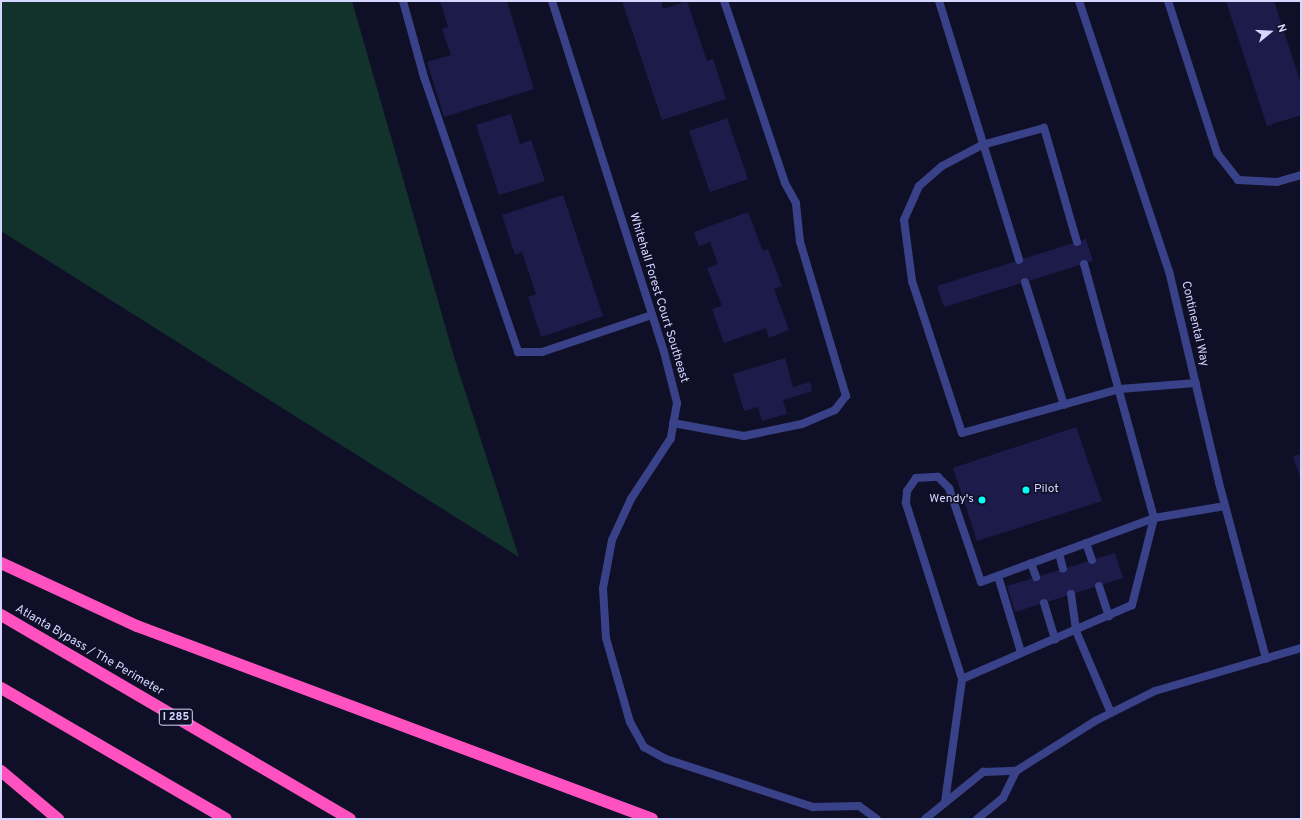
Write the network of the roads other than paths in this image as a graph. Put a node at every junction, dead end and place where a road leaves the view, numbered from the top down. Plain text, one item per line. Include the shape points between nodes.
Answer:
1 (403, 1) edge
2 (552, 1) edge
3 (724, 1) edge
4 (939, 1) edge
5 (1079, 1) edge
6 (1168, 1) edge
7 (982, 145) junction
8 (1301, 175) edge
9 (1077, 242) dead end
10 (1019, 260) dead end
11 (1084, 264) dead end
12 (1026, 282) dead end
13 (652, 315) junction
14 (1196, 383) junction
15 (1120, 389) junction
16 (1064, 405) junction
17 (674, 423) junction
18 (1225, 506) junction
19 (1154, 518) junction
20 (1086, 543) junction
21 (1059, 553) junction
22 (1092, 560) dead end
23 (1, 563) edge
24 (1031, 563) junction
25 (1063, 569) dead end
26 (998, 576) junction
27 (1036, 577) dead end
28 (1099, 586) dead end
29 (1071, 594) dead end
30 (1044, 603) dead end
31 (1, 615) edge
32 (1109, 616) junction
33 (1076, 632) junction
34 (1055, 639) junction
35 (1301, 648) edge
36 (1020, 652) junction
37 (1266, 659) junction
38 (962, 679) junction
39 (1, 688) edge
40 (1111, 713) junction
41 (1, 771) edge
42 (1016, 771) junction
43 (945, 802) junction
44 (58, 819) edge
45 (226, 819) edge
46 (350, 819) edge
47 (652, 819) edge
48 (877, 819) edge
49 (925, 819) edge
50 (976, 819) edge

1 - 13 street via 424,77 518,352 542,352
2 - 13 street, Whitehall Forest Court Southeast
3 - 17 street via 785,183 796,203 800,242 846,396 835,410 802,424 744,436
4 - 7 street
5 - 14 street, Continental Way via 1170,271
6 - 8 street via 1217,153 1238,180 1277,182
7 - 9 street via 1044,128
7 - 10 street
7 - 16 street via 942,166 919,186 904,220 912,281 962,433
11 - 15 street
12 - 16 street
13 - 17 street, Whitehall Forest Court Southeast via 677,404
14 - 15 street
14 - 18 street, Continental Way
15 - 16 street
15 - 19 street
17 - 48 street, Whitehall Forest Court Southeast via 671,438 631,499 612,540 603,588 606,638 630,722 644,747 666,759 813,808 859,806
18 - 19 street
18 - 37 street, Continental Way
19 - 20 street
19 - 32 street via 1132,605
20 - 21 street
20 - 22 street
21 - 24 street
21 - 25 street
23 - 47 highway via 137,626
24 - 26 street
24 - 27 street
26 - 36 street
26 - 38 street via 981,582 949,488 938,477 916,478 908,491 906,503
28 - 32 street
29 - 33 street
30 - 34 street
31 - 46 highway, Atlanta Bypass / The Perimeter / I 285
32 - 33 street
33 - 34 street
33 - 40 street
34 - 36 street
35 - 37 street
36 - 38 street
37 - 40 street via 1155,691
38 - 43 street
39 - 45 highway
40 - 42 street
41 - 44 highway
42 - 43 street via 983,772
42 - 50 street via 1003,798
43 - 49 street

